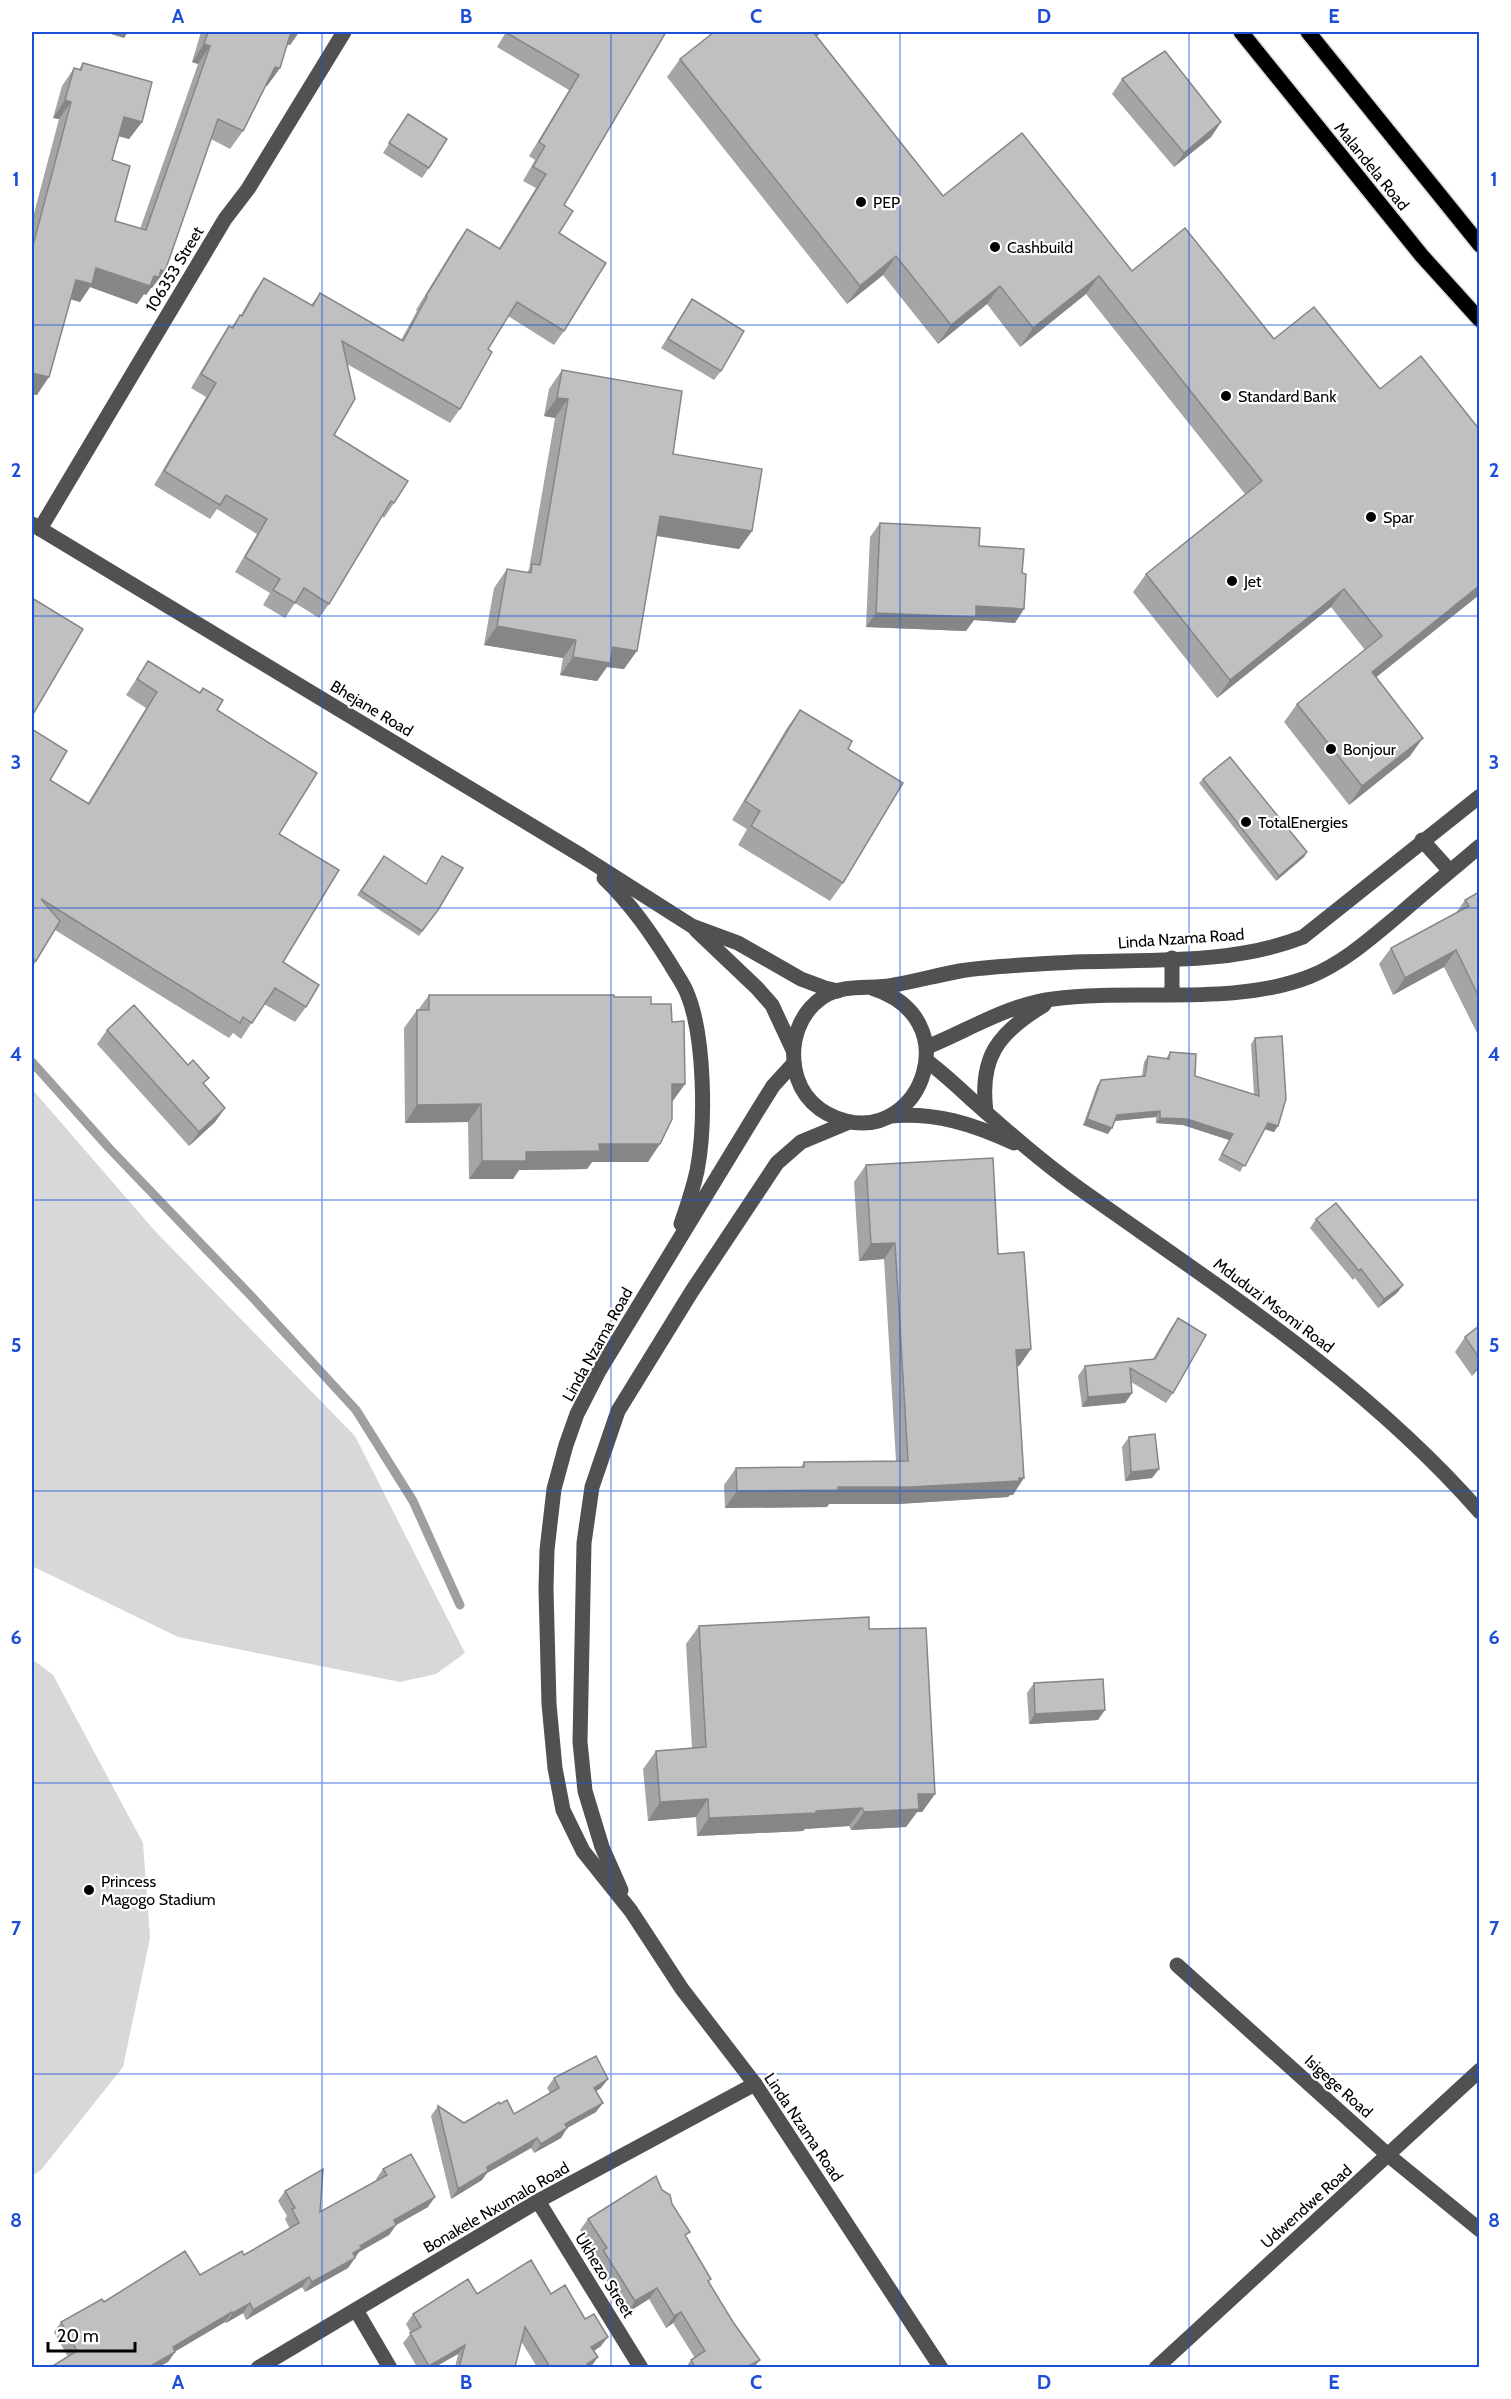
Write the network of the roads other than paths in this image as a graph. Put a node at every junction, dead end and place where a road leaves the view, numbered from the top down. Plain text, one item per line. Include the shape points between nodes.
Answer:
1 (344, 32) edge
2 (1241, 32) edge
3 (1308, 32) edge
4 (1479, 245) edge
5 (1479, 320) edge
6 (36, 526) edge
7 (1479, 796) edge
8 (1422, 840) junction
9 (1479, 846) edge
10 (582, 856) junction
11 (1450, 871) junction
12 (692, 926) junction
13 (1172, 958) junction
14 (872, 988) junction
15 (838, 991) junction
16 (1172, 994) junction
17 (1055, 999) junction
18 (927, 1054) junction
19 (794, 1057) junction
20 (986, 1112) junction
21 (887, 1117) junction
22 (849, 1122) junction
23 (1028, 1149) junction
24 (671, 1252) junction
25 (1479, 1512) edge
26 (631, 1911) junction
27 (1177, 1965) dead end
28 (1479, 2070) edge
29 (755, 2084) junction
30 (1388, 2155) junction
31 (538, 2201) junction
32 (1479, 2230) edge
33 (356, 2310) junction
34 (258, 2367) edge
35 (390, 2367) edge
36 (641, 2367) edge
37 (941, 2367) edge
38 (1156, 2367) edge

1 - 6 street, 106353 Street
2 - 5 main road, Malandela Road via 1422,256
3 - 4 main road, Malandela Road
6 - 10 street, Bhejane Road
7 - 8 street, Linda Nzama Road
8 - 11 street
8 - 13 street, Linda Nzama Road via 1302,937 1231,955
9 - 11 street
10 - 12 street, Bhejane Road
10 - 24 street via 637,913 687,991 696,1019 702,1095 697,1170
11 - 16 street via 1366,942 1308,977 1233,992
12 - 15 street, Bhejane Road via 738,943 801,979
12 - 19 street, Bhejane Road via 772,1005
13 - 14 street, Linda Nzama Road via 964,970
13 - 16 street
14 - 15 street
14 - 18 street via 898,999 909,1009 923,1033
15 - 19 street via 818,1002 802,1019
16 - 17 street
17 - 18 street via 1007,1010
17 - 20 street via 1007,1031 996,1045 987,1062 983,1086
18 - 20 street, Mduduzi Msomi Road
18 - 21 street via 918,1088 900,1109
19 - 22 street via 797,1080 812,1103
19 - 24 street, Linda Nzama Road
20 - 23 street, Mduduzi Msomi Road
21 - 22 street
21 - 23 street, Mduduzi Msomi Road via 917,1114 962,1123
22 - 26 street, Linda Nzama Road via 801,1142 777,1163 618,1412 592,1487 584,1543 580,1742 585,1791 602,1847
23 - 25 street, Mduduzi Msomi Road via 1260,1315 1373,1404
24 - 26 street, Linda Nzama Road via 599,1371 578,1414 554,1490 547,1550 549,1704 563,1810 583,1851
26 - 29 street, Linda Nzama Road via 681,1989
27 - 30 street, Isigege Road
28 - 30 street, Udwendwe Road
29 - 31 street, Bonakele Nxumalo Road
29 - 37 street, Linda Nzama Road
30 - 32 street, Isigege Road
30 - 38 street, Udwendwe Road
31 - 33 street, Bonakele Nxumalo Road
31 - 36 street, Ukhezo Street
33 - 34 street, Bonakele Nxumalo Road
33 - 35 street

